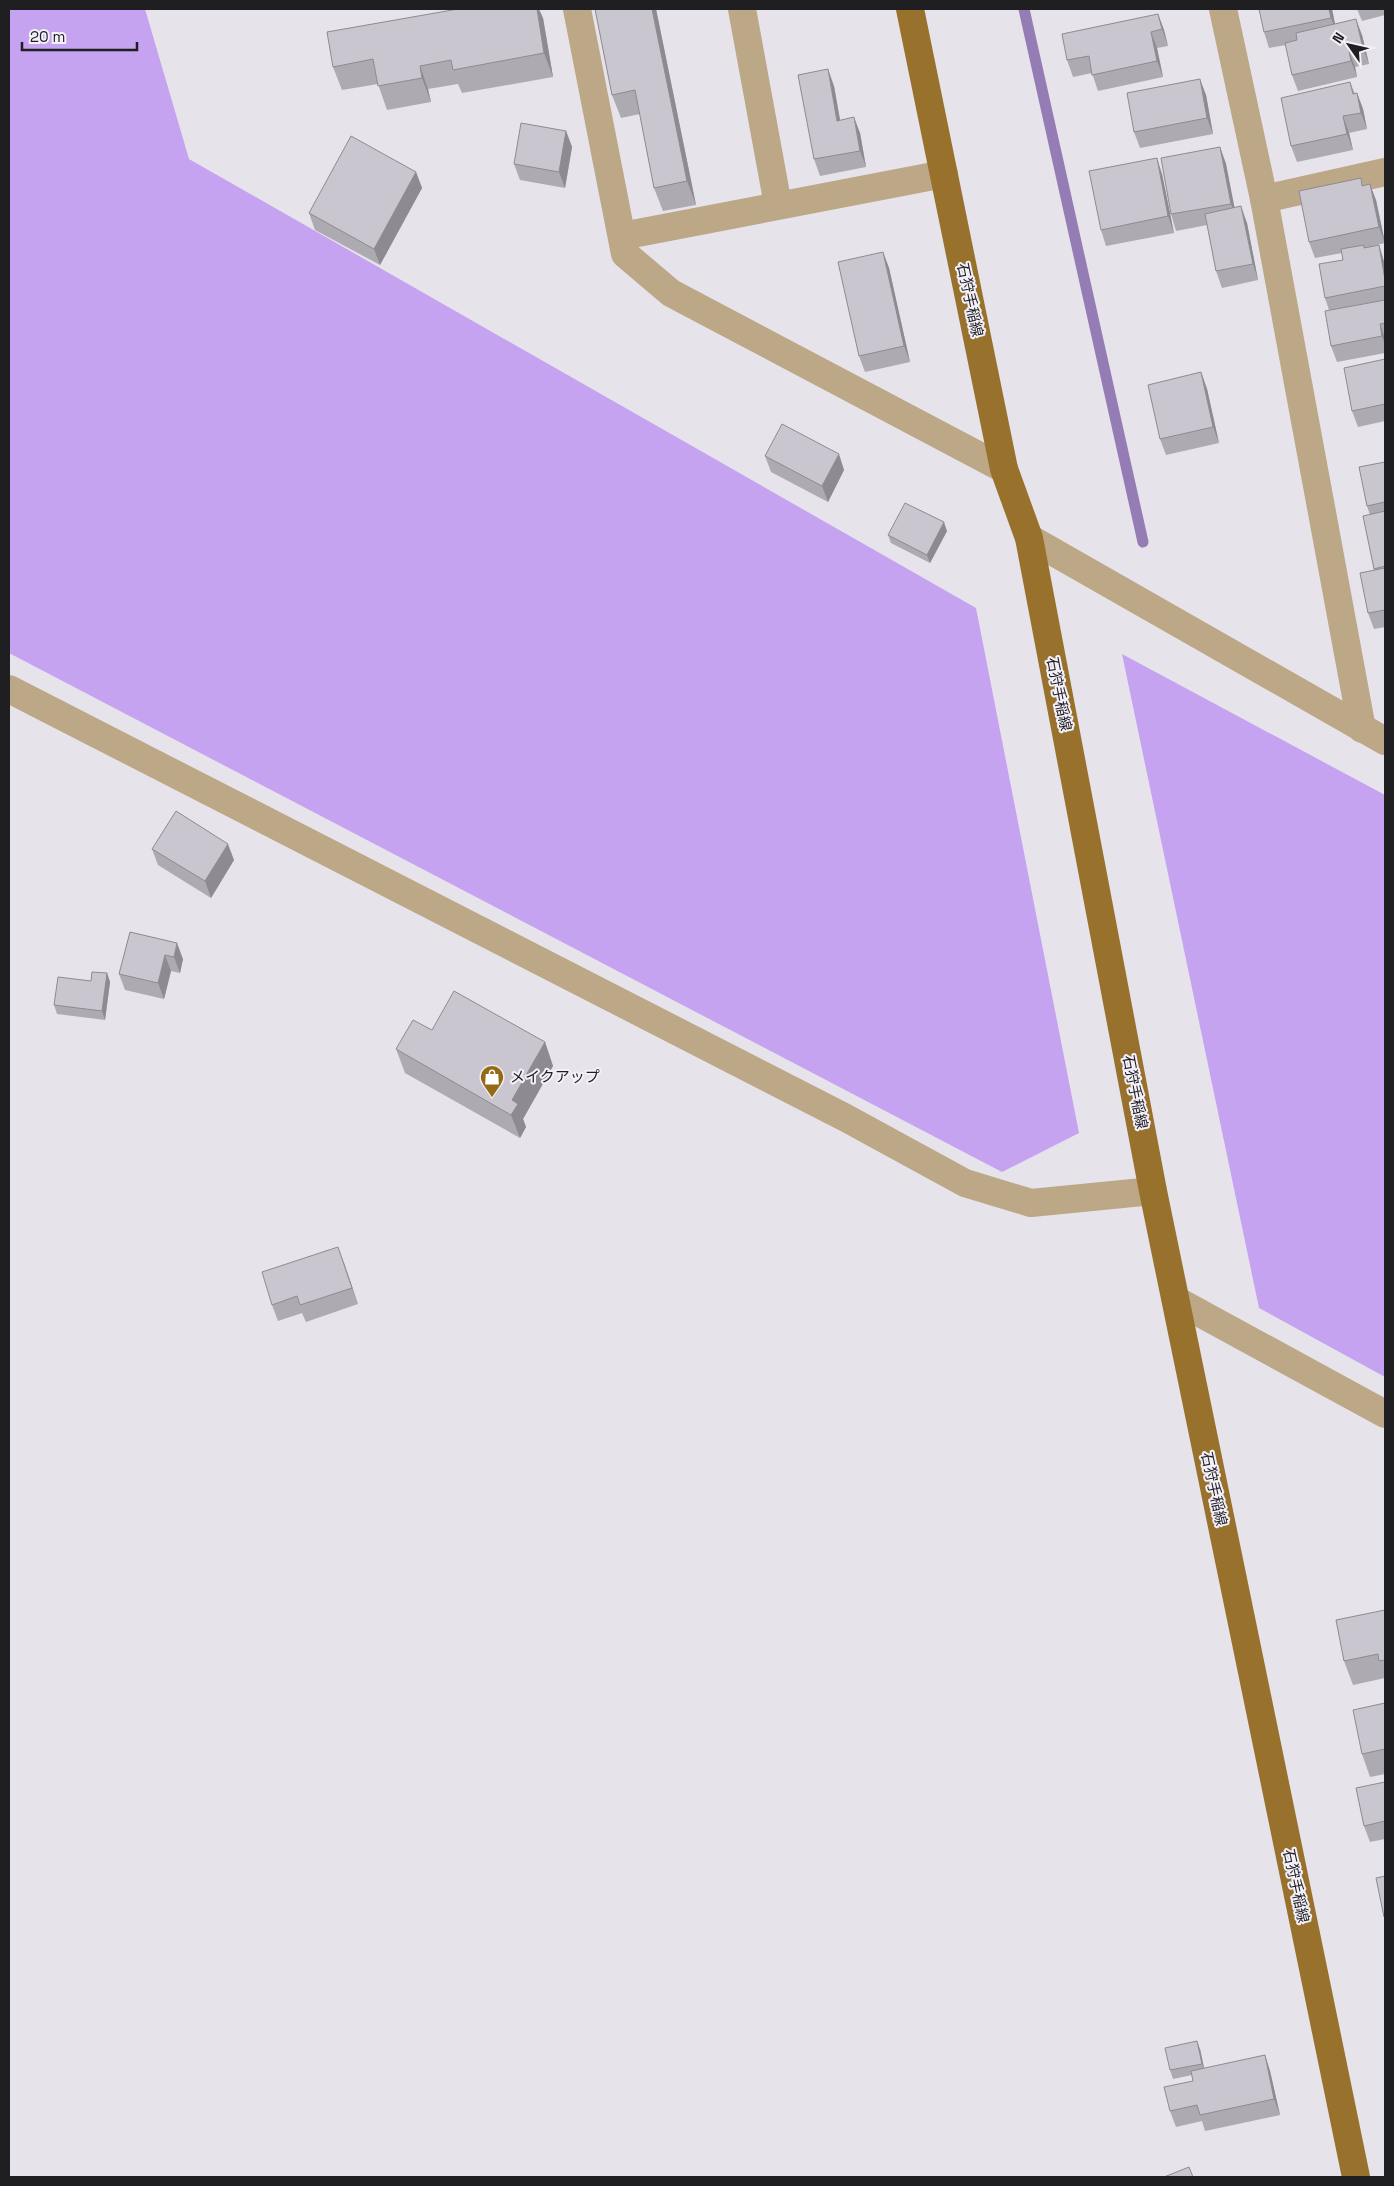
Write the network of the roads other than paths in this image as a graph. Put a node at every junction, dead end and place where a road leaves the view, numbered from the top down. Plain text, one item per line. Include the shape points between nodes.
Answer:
1 (578, 9) edge
2 (742, 9) edge
3 (910, 9) edge
4 (1223, 9) edge
5 (1385, 172) edge
6 (944, 174) junction
7 (1264, 199) junction
8 (778, 205) junction
9 (622, 236) junction
10 (1004, 469) junction
11 (1029, 538) junction
12 (9, 689) edge
13 (1374, 735) edge
14 (1153, 1191) junction
15 (1176, 1300) junction
16 (1385, 1414) edge
17 (1356, 2177) edge

1 - 9 street
2 - 8 street
3 - 6 main road, 石狩手稲線
4 - 7 street
5 - 7 street
6 - 8 street
6 - 10 main road, 石狩手稲線
7 - 13 street
8 - 9 street
9 - 10 street via 625,254 671,293
10 - 11 main road, 石狩手稲線
11 - 13 street
11 - 14 main road, 石狩手稲線
12 - 14 street via 846,1118 965,1183 1031,1203
14 - 15 main road, 石狩手稲線
15 - 16 street
15 - 17 main road, 石狩手稲線

